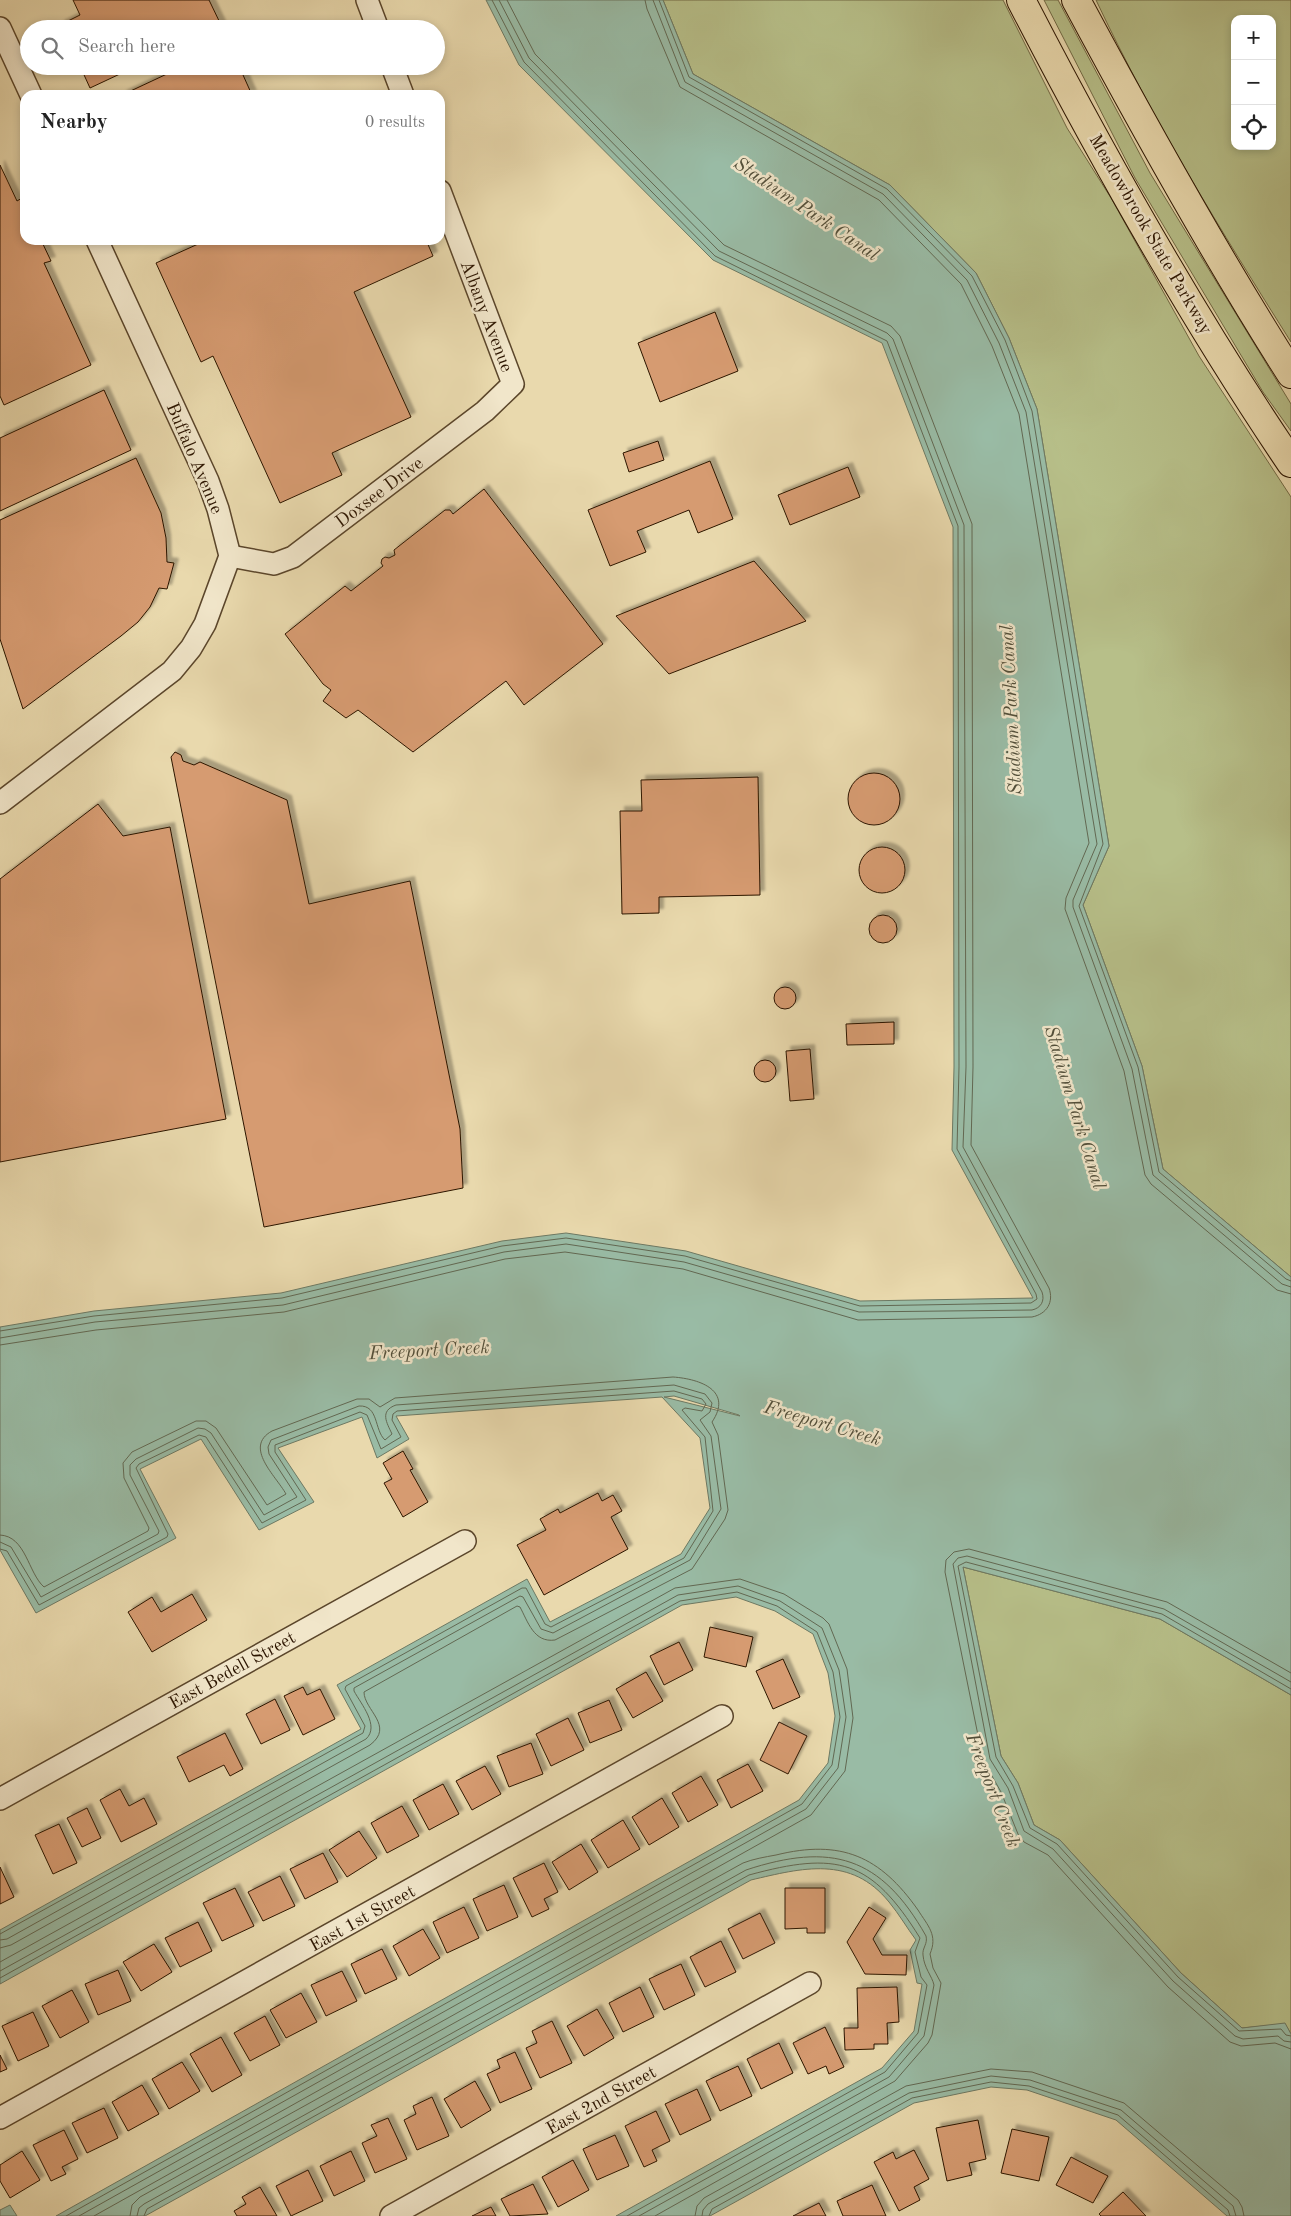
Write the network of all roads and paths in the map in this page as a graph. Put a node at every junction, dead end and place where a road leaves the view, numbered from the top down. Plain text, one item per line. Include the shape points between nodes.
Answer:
1 (367, 0) edge
2 (1021, 0) edge
3 (1076, 0) edge
4 (375, 20) edge
5 (0, 28) edge
6 (20, 71) edge
7 (22, 75) edge
8 (395, 75) edge
9 (29, 90) edge
10 (401, 90) edge
11 (445, 205) edge
12 (99, 245) edge
13 (1291, 374) edge
14 (514, 384) joint
15 (1291, 463) edge
16 (230, 556) junction
17 (0, 803) edge
18 (465, 1541) dead end
19 (722, 1716) dead end
20 (0, 1799) edge
21 (810, 1983) dead end
22 (0, 2118) edge
23 (391, 2216) edge

1 - 4 street
2 - 15 highway, Meadowbrook State Parkway via 1124,194 1253,407
3 - 13 highway via 1234,285
5 - 6 street
7 - 9 street
8 - 10 street
11 - 14 street, Albany Avenue
12 - 16 street, Buffalo Avenue via 208,481
14 - 16 street, Doxsee Drive via 478,416 294,558 274,564
16 - 17 street via 205,624 172,671
18 - 20 street, East Bedell Street
19 - 22 street, East 1st Street
21 - 23 street, East 2nd Street

